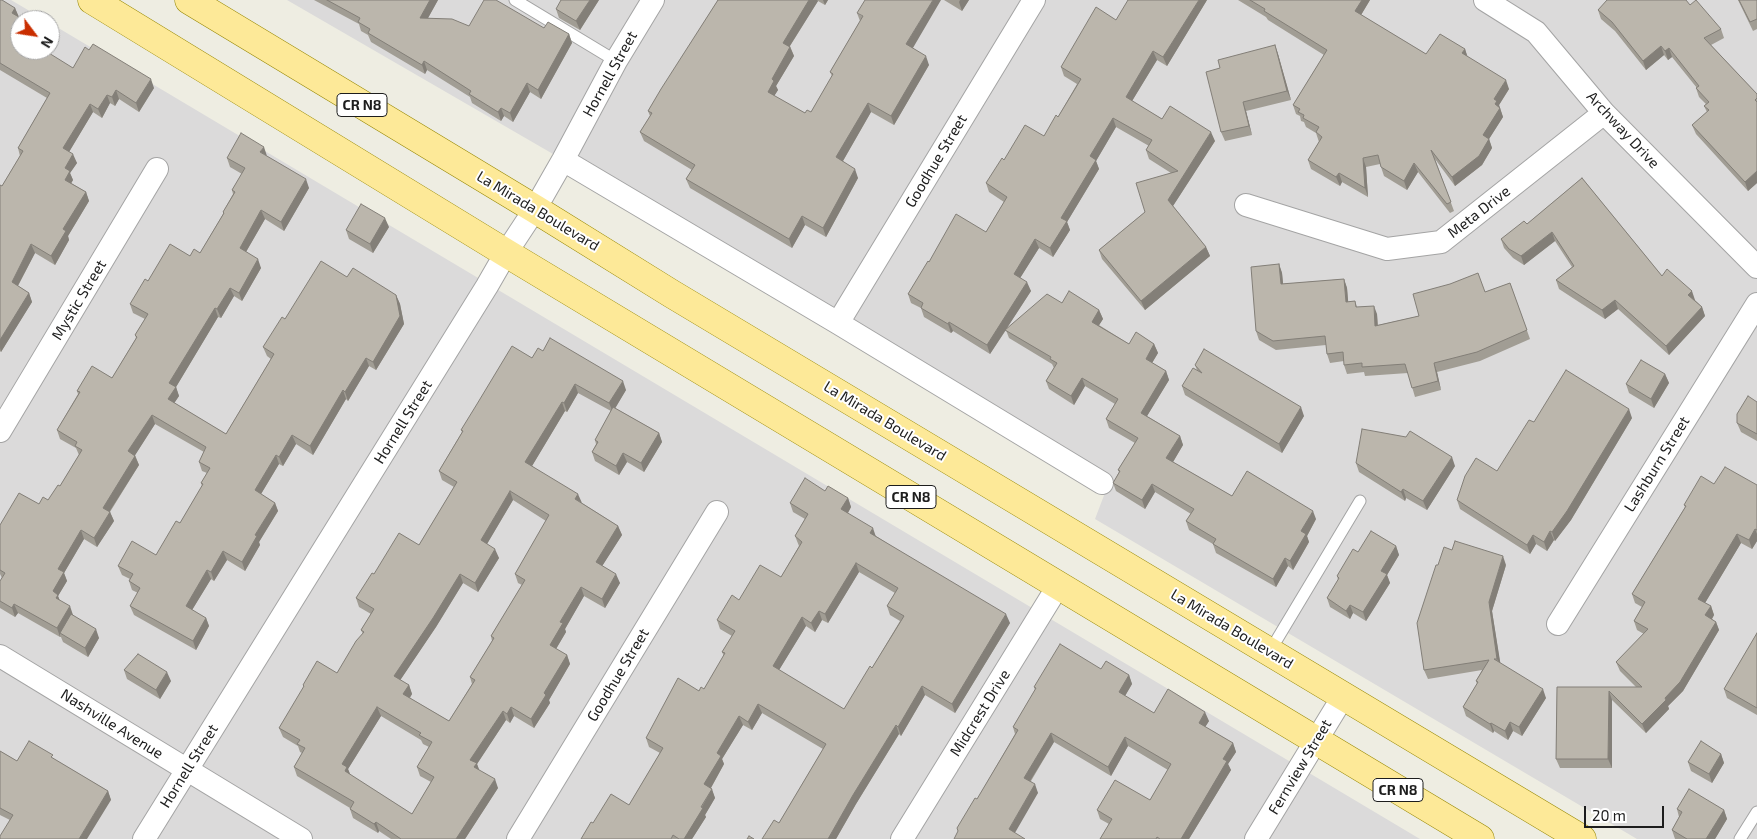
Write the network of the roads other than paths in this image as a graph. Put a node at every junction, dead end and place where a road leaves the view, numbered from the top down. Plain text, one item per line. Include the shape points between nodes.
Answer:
1 (92, 0) edge
2 (189, 0) edge
3 (515, 0) edge
4 (653, 0) edge
5 (1034, 0) edge
6 (1485, 0) edge
7 (616, 61) junction
8 (1604, 113) junction
9 (563, 160) junction
10 (157, 169) dead end
11 (1246, 205) dead end
12 (535, 209) junction
13 (506, 253) junction
14 (1757, 267) edge
15 (1757, 304) edge
16 (838, 323) junction
17 (0, 431) edge
18 (1102, 483) dead end
19 (1360, 502) dead end
20 (718, 512) dead end
21 (1058, 586) junction
22 (1558, 624) dead end
23 (1270, 651) junction
24 (0, 656) edge
25 (1344, 695) junction
26 (1316, 741) junction
27 (186, 770) junction
28 (1757, 812) edge
29 (144, 839) edge
30 (301, 839) edge
31 (518, 839) edge
32 (902, 839) edge
33 (1256, 839) edge
34 (1480, 839) edge
35 (1582, 839) edge
36 (1740, 839) edge

1 - 13 main road, CR N8
2 - 12 main road, La Mirada Boulevard / CR N8
3 - 7 lane
4 - 7 street, Hornell Street
5 - 16 street, Goodhue Street
6 - 8 street, Archway Drive via 1536,32
7 - 9 street, Hornell Street
8 - 11 street, Meta Drive via 1441,242 1387,249
8 - 14 street, Archway Drive
9 - 12 street, Hornell Street
9 - 16 street
10 - 17 street, Mystic Street
12 - 13 street, Hornell Street
12 - 23 main road, La Mirada Boulevard / CR N8
13 - 21 main road, CR N8
13 - 27 street, Hornell Street
15 - 22 street, Lashburn Street
16 - 18 street
19 - 23 lane
20 - 31 street, Goodhue Street
21 - 26 main road, CR N8
21 - 32 street, Midcrest Drive
23 - 25 main road, La Mirada Boulevard / CR N8
24 - 27 street, Nashville Avenue
25 - 26 street, Fernview Street
25 - 35 main road, La Mirada Boulevard / CR N8
26 - 33 street, Fernview Street
26 - 34 main road, CR N8
27 - 29 street, Hornell Street
27 - 30 street, Nashville Avenue
28 - 36 lane

